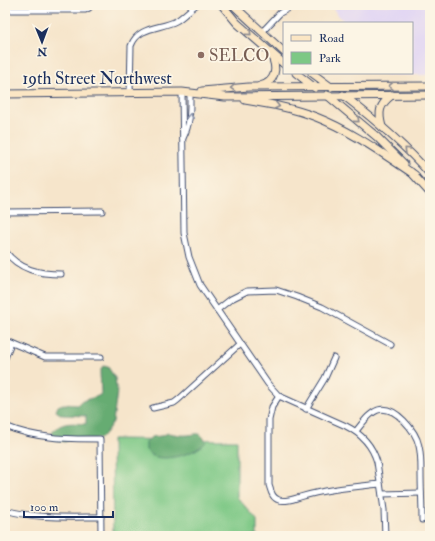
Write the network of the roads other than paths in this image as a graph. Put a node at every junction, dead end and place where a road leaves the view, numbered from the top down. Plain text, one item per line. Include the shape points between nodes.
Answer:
1 (91, 5) edge
2 (222, 5) edge
3 (233, 5) edge
4 (295, 5) edge
5 (193, 6) edge
6 (5, 10) edge
7 (262, 32) junction
8 (269, 51) junction
9 (283, 51) edge
10 (283, 63) edge
11 (297, 74) edge
12 (313, 74) edge
13 (430, 86) edge
14 (249, 87) junction
15 (314, 87) junction
16 (330, 87) junction
17 (130, 92) junction
18 (182, 92) junction
19 (190, 93) junction
20 (5, 94) edge
21 (327, 95) junction
22 (392, 95) junction
23 (430, 95) edge
24 (344, 96) junction
25 (225, 97) junction
26 (382, 127) junction
27 (183, 139) junction
28 (430, 174) edge
29 (414, 175) junction
30 (430, 193) edge
31 (5, 212) edge
32 (102, 212) dead end
33 (5, 251) edge
34 (61, 274) dead end
35 (217, 310) junction
36 (5, 340) edge
37 (11, 343) junction
38 (240, 344) junction
39 (390, 344) dead end
40 (101, 357) dead end
41 (5, 358) edge
42 (334, 358) dead end
43 (278, 396) junction
44 (152, 408) dead end
45 (306, 409) junction
46 (5, 426) edge
47 (356, 431) junction
48 (380, 484) junction
49 (422, 493) junction
50 (382, 494) junction
51 (5, 510) edge
52 (101, 517) junction
53 (422, 520) dead end
54 (101, 536) edge
55 (385, 536) edge

1 - 6 street via 85,10
2 -> 8 main road via 237,23
3 - 7 main road
4 - 7 street via 280,13
5 - 17 street via 174,22 147,30 133,40 130,56
7 - 9 main road
8 - 10 main road
8 - 14 main road via 275,64 274,76 266,84
11 - 15 main road
12 - 16 main road
13 -> 16 main road, 19th Street Northwest
14 - 15 main road, 19th Street Northwest
14 -> 19 main road, 19th Street Northwest
15 - 16 main road, 19th Street Northwest
15 - 21 main road
16 - 24 main road
17 - 18 main road, 19th Street Northwest
17 - 20 main road, 19th Street Northwest
18 - 19 main road, 19th Street Northwest
18 - 27 street
19 - 25 main road, 19th Street Northwest
27 -> 19 street via 190,122
21 - 24 main road, 19th Street Northwest
21 - 25 main road, 19th Street Northwest
21 -> 29 main road via 376,137
22 - 23 main road, 19th Street Northwest
22 - 24 main road, 19th Street Northwest
22 - 26 main road via 382,104 380,110
24 - 26 main road
25 -> 29 main road via 275,105 316,117 365,142
28 -> 26 main road
27 - 35 street via 186,245 200,286
29 - 30 main road
31 - 32 street
33 - 34 street via 34,272
35 - 38 street
35 - 39 street via 231,299 247,292 276,290 336,314
36 - 37 street
37 - 40 street via 45,357
37 - 41 street
38 - 43 street
38 - 44 street via 178,400
42 - 45 street
43 - 45 street
43 - 48 street via 269,420 270,485 274,498 290,500 320,491
45 - 47 street
46 - 52 street via 30,435 50,438 100,440
47 - 48 street via 375,455
47 - 49 street via 377,410 388,410 398,416 411,430 419,446
48 - 50 street
49 - 50 street
49 - 53 street
50 - 55 street
51 - 52 street via 52,517
52 - 54 street

